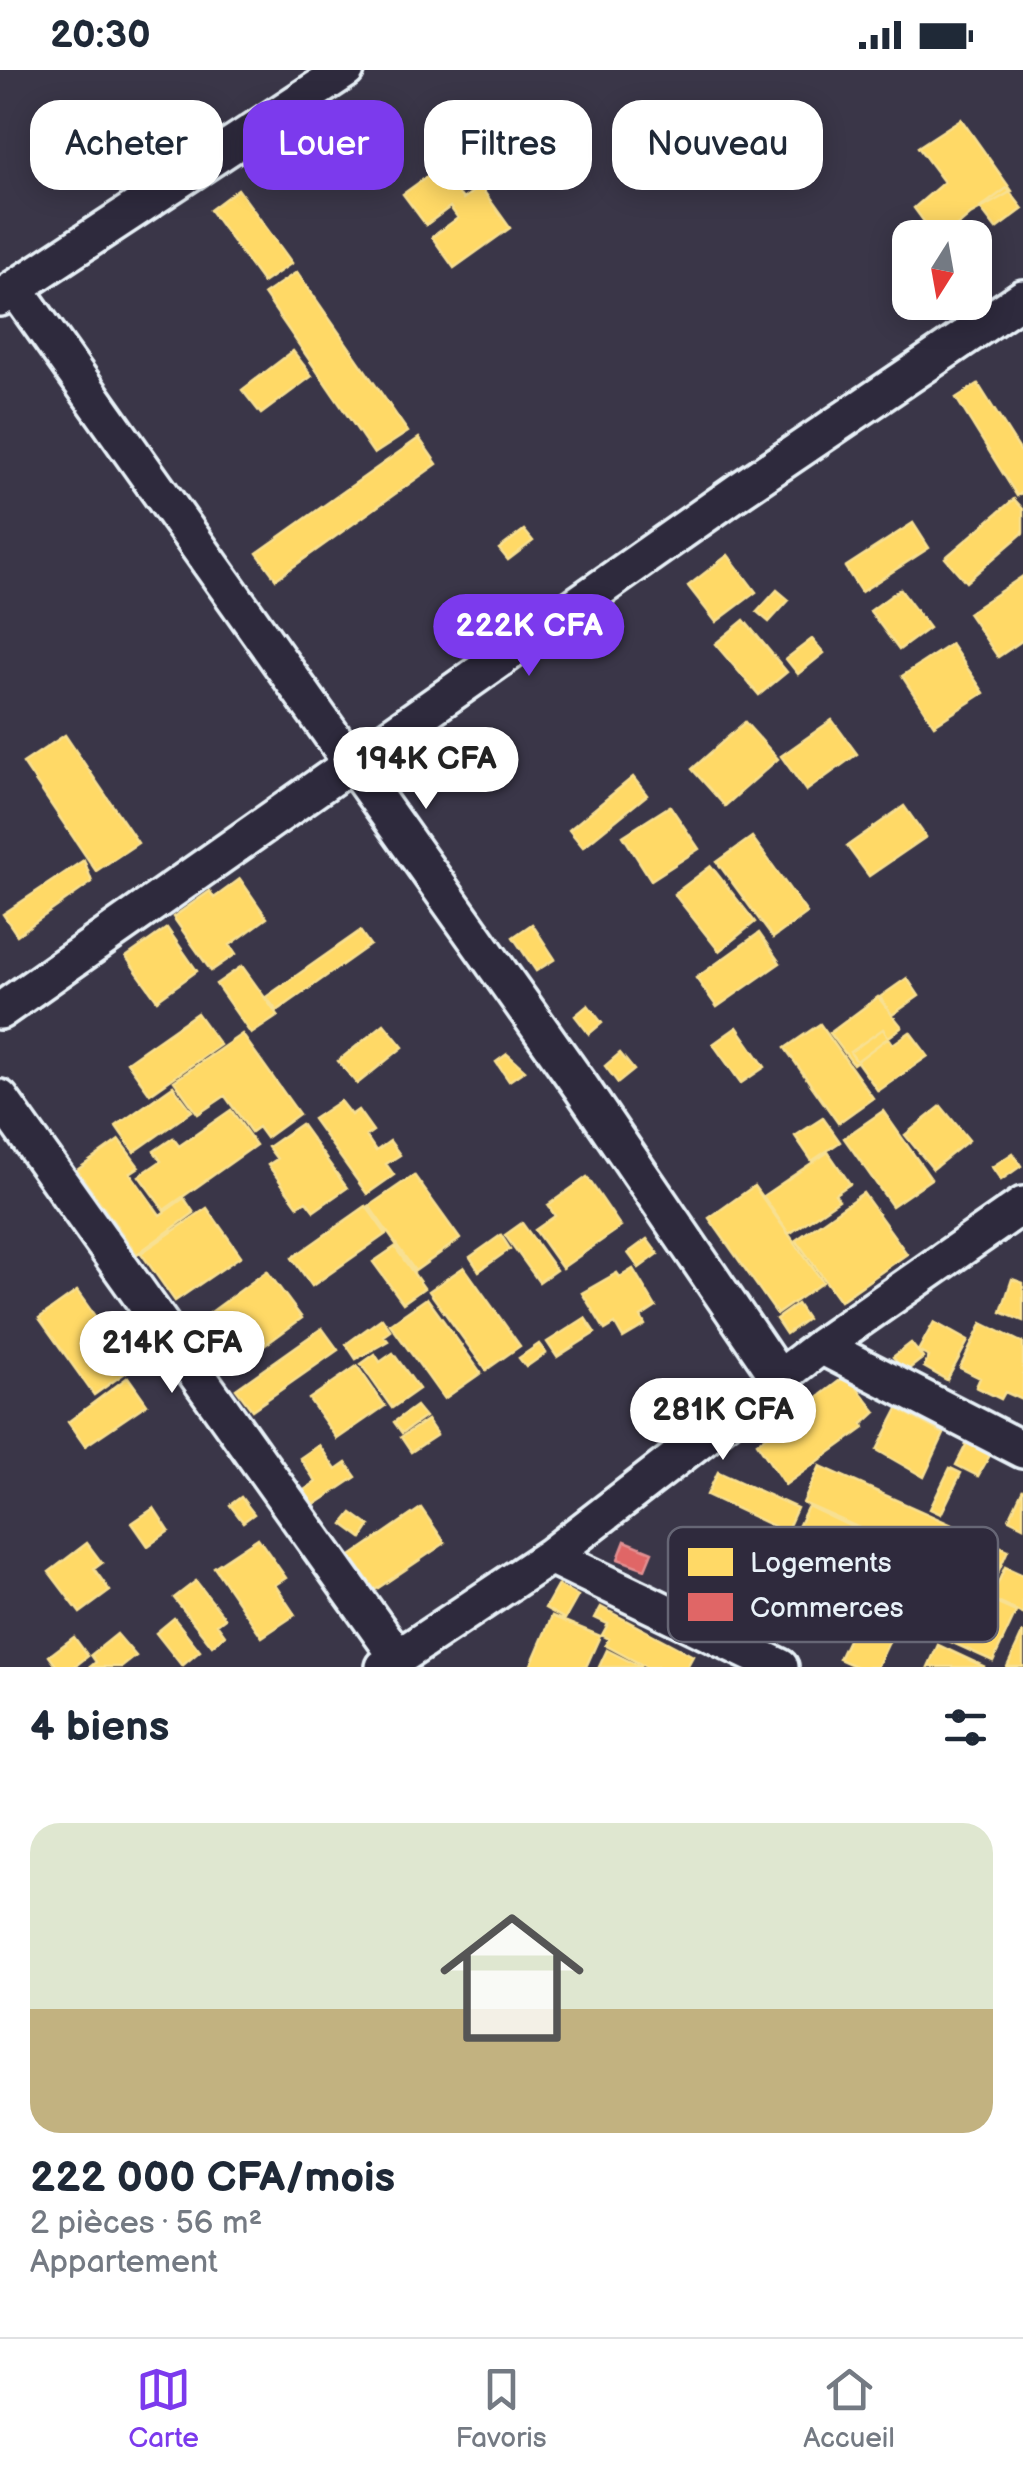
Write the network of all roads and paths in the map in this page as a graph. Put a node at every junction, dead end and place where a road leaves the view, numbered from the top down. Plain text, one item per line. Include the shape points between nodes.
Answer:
1 (346, 70) edge
2 (7, 293) edge
3 (1023, 298) edge
4 (352, 764) junction
5 (0, 1010) edge
6 (0, 1098) edge
7 (1023, 1206) edge
8 (820, 1346) junction
9 (779, 1378) junction
10 (1023, 1450) edge
11 (550, 1556) junction
12 (668, 1625) edge
13 (714, 1652) edge
14 (390, 1661) edge
15 (780, 1667) edge

1 - 2 street
2 - 4 street
3 - 4 street
4 - 5 street
4 - 9 street
6 - 14 street
7 - 8 street
8 - 9 street
8 - 10 street
9 - 11 street
11 - 12 street
11 - 14 street
13 - 15 street

